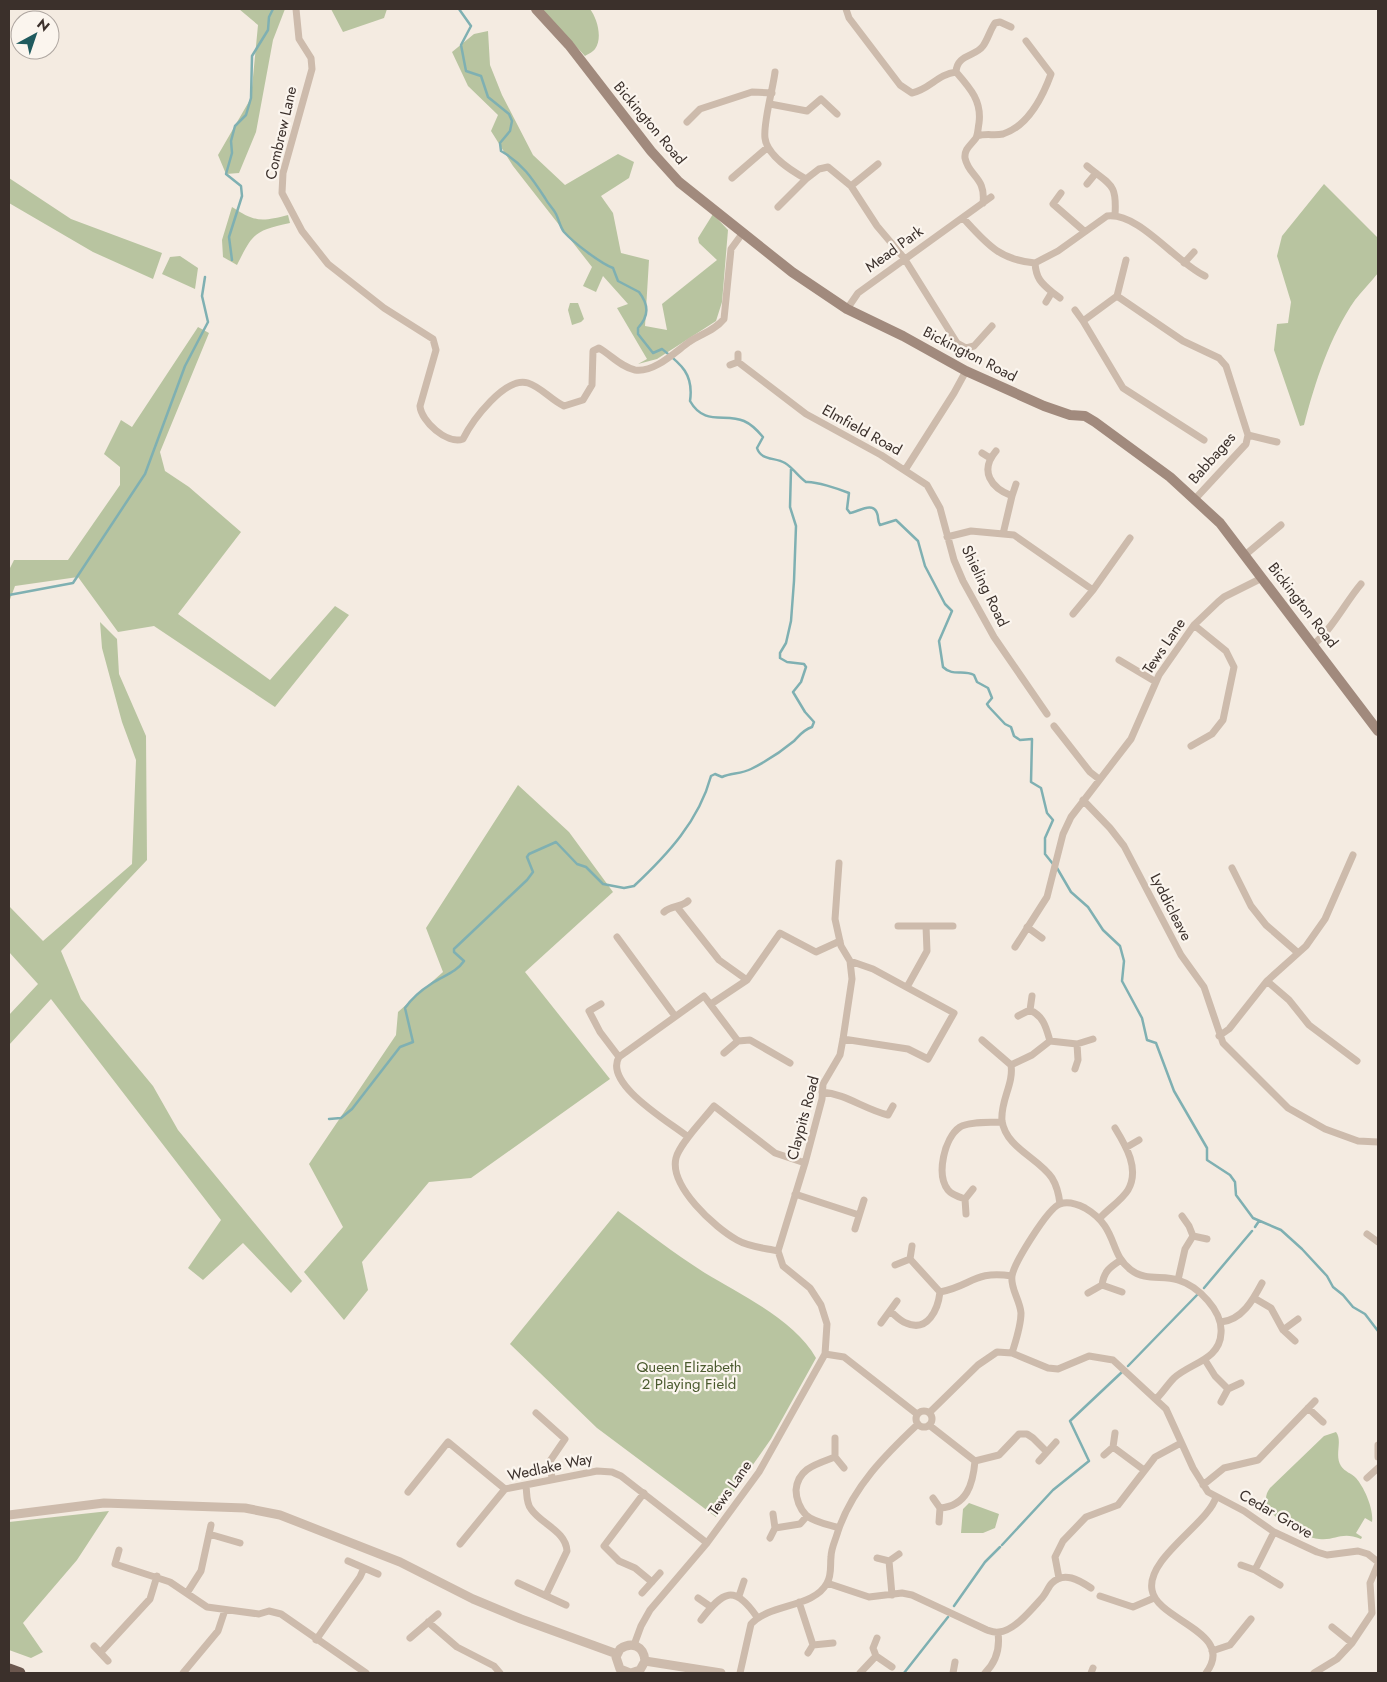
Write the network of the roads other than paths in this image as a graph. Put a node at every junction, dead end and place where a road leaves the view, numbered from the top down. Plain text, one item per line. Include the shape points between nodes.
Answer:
1 (296, 9) edge
2 (536, 9) edge
3 (846, 9) edge
4 (1012, 27) dead end
5 (1026, 41) dead end
6 (775, 72) dead end
7 (956, 72) junction
8 (772, 93) junction
9 (770, 104) junction
10 (837, 114) dead end
11 (687, 122) dead end
12 (977, 136) junction
13 (768, 147) junction
14 (878, 164) dead end
15 (1088, 166) dead end
16 (1096, 174) junction
17 (732, 178) dead end
18 (806, 179) junction
19 (1087, 184) dead end
20 (851, 186) junction
21 (1061, 193) dead end
22 (991, 196) dead end
23 (983, 203) junction
24 (778, 207) dead end
25 (1115, 215) junction
26 (962, 218) junction
27 (1084, 231) junction
28 (742, 234) junction
29 (1194, 252) dead end
30 (904, 258) junction
31 (1126, 260) dead end
32 (1036, 263) junction
33 (1184, 263) junction
34 (1205, 276) dead end
35 (1052, 292) junction
36 (1117, 296) junction
37 (1060, 298) dead end
38 (1046, 302) dead end
39 (846, 309) junction
40 (1075, 310) dead end
41 (1083, 321) junction
42 (992, 326) dead end
43 (730, 364) dead end
44 (966, 371) junction
45 (1248, 434) junction
46 (1204, 440) dead end
47 (1277, 442) dead end
48 (996, 451) dead end
49 (982, 453) dead end
50 (990, 458) junction
51 (905, 470) junction
52 (1016, 484) dead end
53 (1012, 496) junction
54 (1195, 499) junction
55 (1281, 525) dead end
56 (1003, 534) junction
57 (947, 537) junction
58 (1130, 538) dead end
59 (1245, 555) junction
60 (1262, 578) junction
61 (1361, 584) dead end
62 (1093, 590) junction
63 (1073, 614) dead end
64 (1194, 625) junction
65 (1314, 644) junction
66 (1119, 660) dead end
67 (1156, 682) junction
68 (1047, 714) dead end
69 (1054, 726) dead end
70 (1378, 731) edge
71 (1190, 746) dead end
72 (1099, 779) junction
73 (1082, 800) junction
74 (1353, 855) dead end
75 (839, 863) dead end
76 (1232, 868) dead end
77 (688, 901) dead end
78 (677, 907) junction
79 (664, 912) dead end
80 (898, 926) dead end
81 (926, 926) junction
82 (953, 926) dead end
83 (1027, 927) junction
84 (617, 937) dead end
85 (1042, 938) dead end
86 (840, 941) junction
87 (1015, 947) dead end
88 (1297, 952) junction
89 (850, 961) junction
90 (747, 980) junction
91 (1267, 981) junction
92 (907, 988) junction
93 (1032, 996) dead end
94 (601, 1004) dead end
95 (711, 1004) junction
96 (1030, 1010) junction
97 (675, 1016) junction
98 (1018, 1016) dead end
99 (1219, 1036) junction
100 (843, 1040) junction
101 (982, 1040) dead end
102 (1094, 1040) dead end
103 (738, 1041) junction
104 (1050, 1041) junction
105 (1077, 1044) junction
106 (724, 1053) dead end
107 (619, 1058) junction
108 (1358, 1061) dead end
109 (790, 1063) dead end
110 (1011, 1065) junction
111 (1075, 1069) dead end
112 (822, 1092) junction
113 (893, 1106) dead end
114 (1002, 1122) junction
115 (1115, 1128) dead end
116 (688, 1137) junction
117 (1139, 1140) dead end
118 (1378, 1142) edge
119 (1127, 1147) junction
120 (805, 1163) junction
121 (973, 1188) dead end
122 (795, 1194) junction
123 (965, 1199) junction
124 (864, 1200) dead end
125 (1060, 1204) junction
126 (966, 1214) dead end
127 (860, 1215) junction
128 (1182, 1216) dead end
129 (1100, 1218) junction
130 (854, 1229) dead end
131 (1367, 1234) dead end
132 (1193, 1236) junction
133 (1207, 1239) dead end
134 (1378, 1242) edge
135 (912, 1246) dead end
136 (778, 1251) junction
137 (910, 1259) junction
138 (1121, 1260) junction
139 (895, 1265) dead end
140 (1012, 1276) junction
141 (1178, 1280) junction
142 (1262, 1283) dead end
143 (1102, 1284) junction
144 (940, 1292) junction
145 (1122, 1292) dead end
146 (1088, 1293) dead end
147 (1254, 1298) junction
148 (897, 1301) dead end
149 (890, 1311) junction
150 (1298, 1318) dead end
151 (1221, 1322) junction
152 (882, 1323) dead end
153 (1283, 1330) junction
154 (1295, 1341) dead end
155 (1012, 1353) junction
156 (825, 1354) junction
157 (1205, 1360) junction
158 (1241, 1382) dead end
159 (1228, 1389) junction
160 (1157, 1398) junction
161 (1315, 1401) dead end
162 (1221, 1402) dead end
163 (1308, 1408) junction
164 (930, 1412) junction
165 (536, 1414) dead end
166 (917, 1414) junction
167 (1323, 1422) dead end
168 (918, 1424) junction
169 (929, 1425) junction
170 (1115, 1433) dead end
171 (836, 1438) dead end
172 (1056, 1442) dead end
173 (1181, 1443) junction
174 (1378, 1445) edge
175 (1113, 1447) junction
176 (1047, 1452) junction
177 (1104, 1455) dead end
178 (834, 1457) junction
179 (1378, 1457) edge
180 (974, 1461) junction
181 (1039, 1461) dead end
182 (844, 1468) dead end
183 (1378, 1468) edge
184 (1144, 1470) junction
185 (1367, 1478) dead end
186 (552, 1479) junction
187 (1203, 1484) junction
188 (526, 1486) junction
189 (506, 1489) junction
190 (408, 1492) dead end
191 (644, 1493) junction
192 (1216, 1497) junction
193 (933, 1498) dead end
194 (940, 1508) junction
195 (773, 1514) dead end
196 (9, 1515) edge
197 (807, 1516) junction
198 (939, 1522) dead end
199 (211, 1525) dead end
200 (775, 1528) junction
201 (839, 1528) junction
202 (1274, 1532) junction
203 (209, 1534) junction
204 (770, 1538) dead end
205 (707, 1543) junction
206 (240, 1544) dead end
207 (460, 1544) dead end
208 (119, 1550) dead end
209 (899, 1554) dead end
210 (877, 1558) dead end
211 (348, 1561) dead end
212 (889, 1561) junction
213 (1378, 1563) edge
214 (1241, 1565) dead end
215 (364, 1568) junction
216 (1255, 1570) junction
217 (660, 1572) dead end
218 (378, 1574) dead end
219 (158, 1576) junction
220 (1059, 1578) junction
221 (744, 1581) dead end
222 (652, 1582) junction
223 (518, 1583) dead end
224 (827, 1583) junction
225 (1280, 1585) dead end
226 (1091, 1588) dead end
227 (187, 1593) junction
228 (642, 1593) dead end
229 (892, 1595) junction
230 (546, 1596) junction
231 (739, 1596) junction
232 (1100, 1596) dead end
233 (698, 1598) dead end
234 (1154, 1598) junction
235 (799, 1602) junction
236 (566, 1605) dead end
237 (711, 1607) junction
238 (225, 1610) junction
239 (438, 1614) dead end
240 (757, 1617) junction
241 (1250, 1619) dead end
242 (701, 1620) dead end
243 (428, 1622) junction
244 (1332, 1627) dead end
245 (998, 1633) junction
246 (410, 1638) dead end
247 (877, 1638) dead end
248 (316, 1640) junction
249 (833, 1643) dead end
250 (1352, 1643) junction
251 (634, 1645) junction
252 (813, 1645) junction
253 (94, 1646) dead end
254 (1212, 1651) junction
255 (101, 1652) junction
256 (808, 1653) dead end
257 (617, 1654) junction
258 (876, 1656) junction
259 (108, 1661) dead end
260 (645, 1661) junction
261 (955, 1662) dead end
262 (892, 1667) dead end
263 (9, 1669) edge
264 (362, 1672) edge
265 (20, 1673) edge
266 (183, 1673) edge
267 (500, 1673) edge
268 (627, 1673) edge
269 (721, 1673) edge
270 (740, 1673) edge
271 (860, 1673) edge
272 (953, 1673) edge
273 (985, 1673) edge
274 (1206, 1673) edge
275 (1314, 1673) edge

1 - 28 street, Combrew Lane via 299,39 311,58 312,69 283,172 282,192 302,231 328,264 384,308 433,338 436,350 420,413 450,440 463,439 498,394 520,381 536,386 564,406 583,400 592,385 592,351 596,348 636,370 659,363 713,329 724,319 731,249
2 - 28 main road, Bickington Road via 569,45 673,176
3 - 7 street via 849,18 900,85 912,93 919,92 944,74
4 - 7 street via 995,23 985,44 978,51 966,54 956,66
5 - 12 street via 1051,74 1039,102 1022,122 1006,133
6 - 8 street
7 - 12 street via 977,98 981,110
8 - 9 street
8 - 11 street via 752,92 700,109
9 - 10 street via 806,111 821,99
9 - 13 street via 764,137
12 - 23 street via 966,148 965,156 968,167 978,177 984,191
13 - 17 street
13 - 18 street via 792,171
14 - 20 street
15 - 16 street
16 - 19 street
16 - 25 street via 1114,189
18 - 20 street via 819,169 828,167
18 - 24 street
20 - 30 street via 877,226
21 - 27 street via 1053,204
22 - 23 street, Mead Park
23 - 26 street, Mead Park
25 - 27 street via 1107,216
25 - 33 street via 1133,222
26 - 30 street, Mead Park
26 - 32 street via 989,246 1005,257
27 - 32 street
28 - 39 main road, Bickington Road
29 - 33 street
30 - 39 street, Mead Park via 858,293
30 - 42 street via 957,343 966,348 974,346
31 - 36 street
32 - 35 street via 1036,274 1041,284
33 - 34 street
35 - 37 street
35 - 38 street
36 - 41 street
36 - 45 street, Babbages via 1183,341 1219,358 1226,366
39 - 44 main road, Bickington Road
40 - 41 street
41 - 46 street via 1123,388
43 - 51 street, Elmfield Road via 738,358 806,414
44 - 51 street, Elmfield Road
44 - 54 main road, Bickington Road via 1044,406 1070,415 1085,416
45 - 47 street, Babbages
45 - 54 street, Babbages via 1246,444
48 - 50 street
49 - 50 street
50 - 53 street via 987,466 992,483
51 - 57 street, Shieling Road via 933,493
52 - 53 street
53 - 56 street
54 - 59 main road, Bickington Road
55 - 59 street
56 - 57 street via 971,531
56 - 62 street via 1023,540
57 - 68 street, Shieling Road via 963,581 994,637
58 - 62 street
59 - 60 main road, Bickington Road
60 - 64 street, Tews Lane via 1224,596
60 - 65 main road, Bickington Road
61 - 65 street
62 - 63 street
64 - 67 street, Tews Lane
64 - 71 street via 1226,651 1234,667 1223,720 1212,734
65 - 70 main road, Bickington Road
66 - 67 street
67 - 72 street, Tews Lane via 1131,739
69 - 72 street
72 - 73 street, Tews Lane
73 - 83 street, Tews Lane via 1062,834 1047,897
73 - 99 street, Lyddicleave via 1124,846 1181,955 1204,987
74 - 88 street via 1325,919 1306,946
75 - 86 street, Claypits Road via 835,919
76 - 88 street via 1250,906
77 - 78 street
78 - 79 street via 670,906
78 - 90 street via 719,960
80 - 81 street
81 - 82 street
81 - 92 street via 927,951
83 - 85 street
83 - 87 street, Tews Lane
84 - 97 street
86 - 89 street, Claypits Road
86 - 90 street via 816,952 780,933
88 - 91 street
89 - 92 street
89 - 100 street, Claypits Road via 852,979
90 - 95 street
91 - 99 street via 1229,1029
91 - 108 street via 1310,1025
92 - 100 street via 954,1014 928,1059 908,1049
93 - 96 street
94 - 107 street via 590,1011 600,1032
95 - 97 street via 704,996
95 - 103 street
96 - 98 street
96 - 104 street via 1039,1015 1046,1025
97 - 107 street
99 - 118 street, Lyddicleave via 1288,1108 1325,1129 1358,1141
100 - 112 street, Claypits Road via 840,1055 823,1084
101 - 110 street
102 - 105 street
103 - 106 street
103 - 109 street via 750,1040
104 - 105 street
104 - 110 street
105 - 111 street
107 - 116 street via 616,1066 629,1090 645,1106
110 - 114 street
112 - 113 street via 842,1094 868,1110 888,1115
112 - 120 street, Claypits Road
114 - 123 street via 962,1126 951,1136 942,1180 952,1194
114 - 125 street via 1010,1138 1053,1179
115 - 119 street
116 - 120 street via 714,1106 775,1153
116 - 136 street via 679,1151 675,1167 680,1181 699,1209 736,1240
117 - 119 street
119 - 129 street via 1134,1173 1128,1190
120 - 122 street, Claypits Road
121 - 123 street
122 - 127 street
122 - 136 street, Claypits Road
123 - 126 street
124 - 127 street
125 - 129 street via 1071,1202
125 - 140 street via 1048,1214
127 - 130 street
128 - 132 street
129 - 138 street via 1114,1238
131 - 134 street
132 - 133 street
132 - 141 street via 1185,1249
135 - 137 street
136 - 156 street, Tews Lane via 783,1266 810,1288 825,1315 828,1335
137 - 139 street
137 - 144 street
138 - 141 street via 1140,1276
138 - 143 street via 1103,1275
140 - 144 street via 980,1275 955,1289
140 - 155 street via 1021,1312
141 - 151 street via 1193,1287
142 - 147 street
143 - 145 street
143 - 146 street
144 - 149 street via 938,1309 925,1322 916,1325 905,1323
147 - 151 street via 1236,1317
147 - 153 street via 1271,1308
148 - 149 street
149 - 152 street
150 - 153 street
151 - 157 street via 1220,1342
153 - 154 street
155 - 160 street via 1058,1369 1089,1356 1113,1360
155 - 164 street via 997,1352 988,1356
156 - 166 street via 844,1357
156 - 205 street, Tews Lane via 759,1472
157 - 159 street
157 - 160 street via 1174,1377
158 - 159 street
159 - 162 street
160 - 173 street via 1172,1420
161 - 163 street
163 - 167 street
163 - 187 street via 1258,1460 1224,1468
164 - 166 street via 924,1410
164 - 169 street
165 - 186 street via 565,1440 550,1461
166 - 168 street
168 - 169 street via 923,1427
168 - 201 street via 856,1491
169 - 180 street
170 - 175 street
171 - 178 street
172 - 176 street
173 - 184 street via 1154,1457
173 - 187 street
174 - 179 street
175 - 177 street
175 - 184 street
176 - 180 street via 1027,1434 1019,1434 998,1454
176 - 181 street
178 - 182 street
178 - 197 street via 800,1475 796,1494
180 - 194 street via 972,1485 967,1494 954,1506
183 - 185 street
184 - 220 street via 1118,1506 1086,1517 1063,1541 1056,1557
186 - 188 street, Wedlake Way
186 - 191 street, Wedlake Way via 605,1471 621,1476
187 - 192 street
188 - 189 street, Wedlake Way
188 - 230 street via 529,1507 561,1536 566,1545 567,1551
189 - 190 street via 448,1442
189 - 207 street, Wedlake Way
191 - 205 street, Wedlake Way
191 - 222 street via 604,1546 619,1561 635,1568
192 - 202 street, Cedar Grove via 1234,1504
192 - 234 street via 1210,1509 1167,1555 1152,1583
193 - 194 street
194 - 198 street
195 - 200 street
196 - 257 street via 104,1503 245,1508 280,1515 400,1562 521,1619
197 - 200 street via 800,1524
197 - 201 street
199 - 203 street
200 - 204 street
201 - 224 street
202 - 213 street, Cedar Grove via 1327,1556 1358,1551 1368,1554
202 - 216 street
203 - 206 street
203 - 227 street via 201,1571
205 - 251 street, Tews Lane via 650,1610
208 - 219 street via 115,1564
209 - 212 street
210 - 212 street
211 - 215 street
212 - 229 street
213 - 250 street via 1370,1583 1372,1613
214 - 216 street
215 - 218 street
215 - 248 street
216 - 225 street
217 - 222 street
219 - 227 street
219 - 255 street via 150,1599
220 - 226 street via 1069,1577
220 - 245 street via 1024,1616
221 - 231 street
222 - 228 street
223 - 230 street
224 - 229 street via 869,1597
224 - 235 street via 820,1592
227 - 238 street via 207,1607
229 - 245 street via 912,1595
230 - 236 street
231 - 237 street via 728,1595
231 - 240 street
232 - 234 street via 1132,1607
233 - 237 street
234 - 254 street via 1206,1639
235 - 240 street
235 - 252 street
237 - 242 street
238 - 248 street via 281,1614
238 - 266 street via 218,1631
239 - 243 street
240 - 270 street via 751,1624
241 - 254 street via 1230,1646
243 - 246 street
243 - 267 street via 457,1647 494,1666
244 - 250 street
245 - 273 street via 1000,1645
247 - 258 street via 873,1648
248 - 264 street
249 - 252 street
250 - 275 street via 1337,1659
251 - 257 street via 625,1646
251 - 260 street via 643,1652
252 - 256 street
253 - 255 street
254 - 274 street via 1211,1668
255 - 259 street
257 - 268 street via 617,1664
258 - 262 street
258 - 271 street
260 - 268 street via 640,1670
260 - 269 street
261 - 272 street
263 - 265 highway

